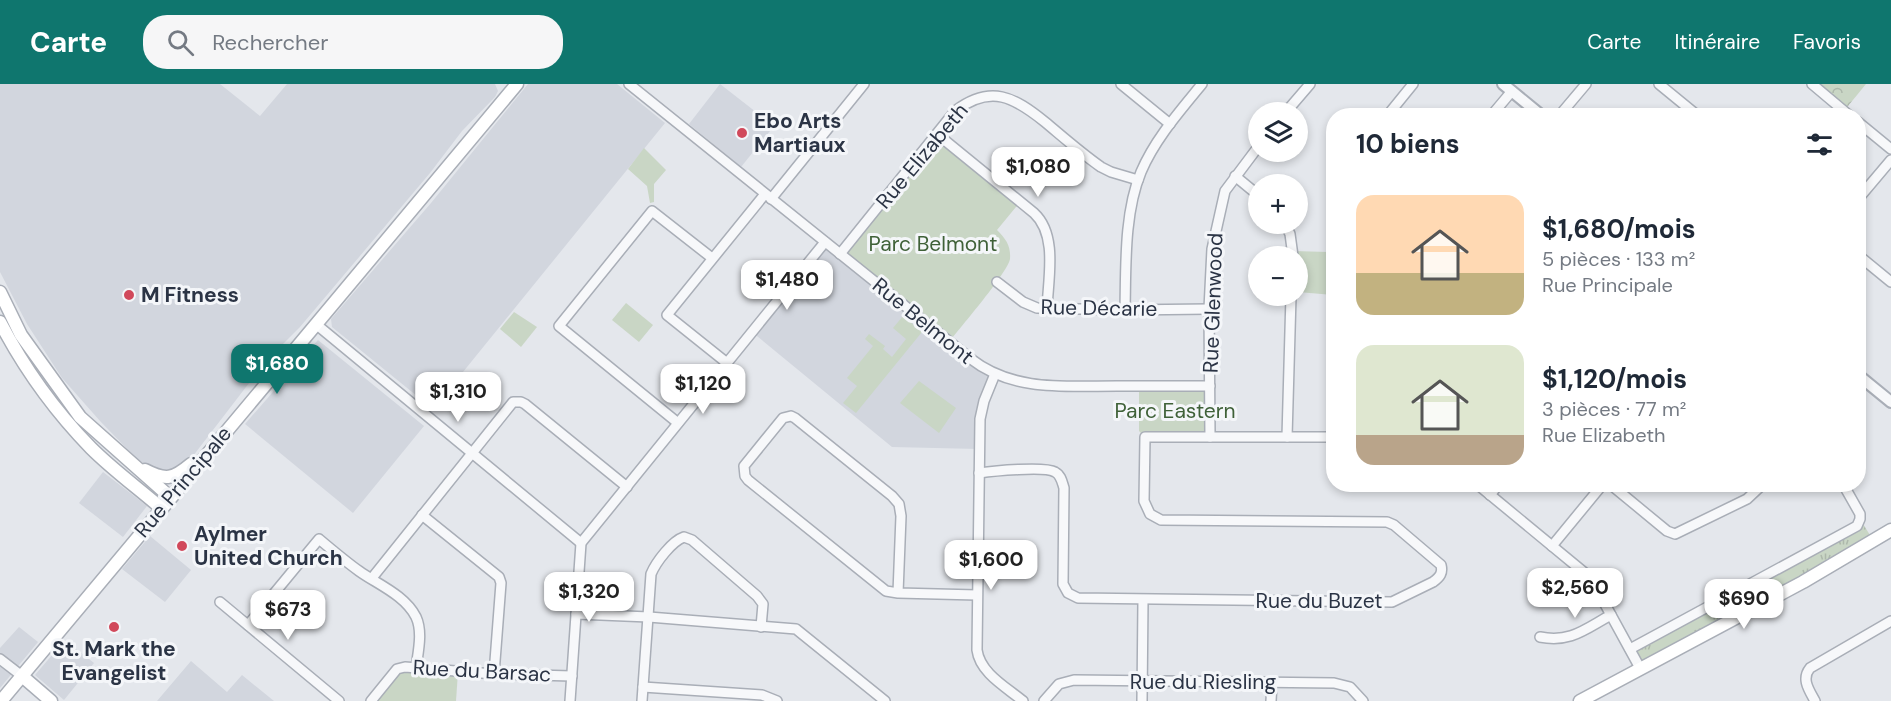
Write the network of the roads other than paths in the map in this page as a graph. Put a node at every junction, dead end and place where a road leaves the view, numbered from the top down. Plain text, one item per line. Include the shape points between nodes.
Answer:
1 (629, 84) edge
2 (864, 84) edge
3 (1121, 84) edge
4 (1202, 84) edge
5 (1310, 84) edge
6 (1413, 84) edge
7 (1586, 84) edge
8 (1659, 84) edge
9 (1812, 84) edge
10 (514, 85) edge
11 (1507, 87) edge
12 (1295, 102) edge
13 (1394, 108) edge
14 (1495, 108) edge
15 (1532, 108) edge
16 (1566, 108) edge
17 (1688, 108) edge
18 (1840, 108) edge
19 (1170, 124) junction
20 (1866, 129) edge
21 (937, 134) junction
22 (1891, 149) edge
23 (1248, 160) edge
24 (1890, 164) edge
25 (1235, 176) junction
26 (1138, 180) junction
27 (1248, 187) edge
28 (1866, 190) edge
29 (768, 196) junction
30 (825, 242) junction
31 (840, 254) junction
32 (712, 258) junction
33 (1866, 262) edge
34 (997, 282) dead end
35 (1891, 282) edge
36 (0, 292) edge
37 (1291, 306) edge
38 (1047, 309) junction
39 (1209, 309) junction
40 (1125, 310) junction
41 (0, 322) edge
42 (317, 325) junction
43 (727, 363) junction
44 (995, 374) junction
45 (1866, 382) edge
46 (1210, 386) junction
47 (1891, 402) edge
48 (678, 423) junction
49 (1210, 437) junction
50 (1287, 437) junction
51 (1326, 437) edge
52 (214, 445) junction
53 (472, 453) junction
54 (129, 460) junction
55 (979, 473) junction
56 (627, 488) junction
57 (1486, 492) edge
58 (1492, 492) edge
59 (1596, 492) edge
60 (1620, 492) edge
61 (1755, 492) edge
62 (1848, 492) edge
63 (1490, 495) junction
64 (170, 497) junction
65 (161, 507) junction
66 (422, 515) junction
67 (1891, 530) edge
68 (582, 543) junction
69 (1552, 546) junction
70 (372, 578) junction
71 (898, 593) junction
72 (977, 596) junction
73 (1143, 600) junction
74 (220, 602) dead end
75 (576, 614) junction
76 (1611, 615) junction
77 (649, 617) junction
78 (1891, 621) edge
79 (248, 626) junction
80 (761, 627) junction
81 (1540, 637) dead end
82 (1630, 649) junction
83 (0, 658) edge
84 (416, 668) junction
85 (1640, 668) junction
86 (494, 674) junction
87 (21, 676) junction
88 (572, 676) junction
89 (1142, 682) junction
90 (1272, 683) junction
91 (643, 687) junction
92 (713, 696) edge
93 (1, 701) edge
94 (51, 701) edge
95 (339, 701) edge
96 (371, 701) edge
97 (570, 701) edge
98 (642, 701) edge
99 (777, 701) edge
100 (885, 701) edge
101 (1023, 701) edge
102 (1044, 701) edge
103 (1142, 701) edge
104 (1271, 701) edge
105 (1363, 701) edge
106 (1580, 701) edge
107 (1815, 701) edge

1 - 29 street, Rue Belmont
2 - 29 street
3 - 19 street
4 - 19 street
5 - 12 street
6 - 13 street
7 - 16 street
8 - 17 street
9 - 18 street
10 - 42 main road, Rue Principale
11 - 14 street
11 - 15 street
19 - 26 street
20 - 22 street
21 - 26 street, Rue Elizabeth via 968,100 982,94 1001,94 1019,102 1101,167
21 - 31 street, Rue Elizabeth
21 - 38 street via 1043,223 1049,244
23 - 25 street, Rue Glenwood
24 - 28 street
25 - 27 street
25 - 39 street, Rue Glenwood via 1224,191 1220,207 1212,249
26 - 40 street via 1128,237
29 - 30 street, Rue Belmont
29 - 32 street
30 - 31 street, Rue Belmont
30 - 43 street
31 - 44 street, Rue Belmont
32 - 43 street via 667,315
32 - 48 street via 652,211 559,327
33 - 35 street
34 - 38 street, Rue Décarie via 1027,305
36 - 54 main road via 28,346 80,417
37 - 50 street
38 - 40 street, Rue Décarie
39 - 40 street, Rue Décarie
39 - 46 street, Rue Glenwood
41 - 65 main road via 26,366 72,428
42 - 52 main road, Rue Principale
42 - 53 street
43 - 48 street
44 - 46 street, Rue Belmont via 1048,386
44 - 55 street via 981,409
45 - 47 street
46 - 49 street, Rue Glenwood
48 - 56 street
49 - 50 street
49 - 73 street, Rue du Buzet via 1145,437 1144,501 1153,518 1387,522 1437,561 1442,571 1434,582 1392,602
50 - 51 street
52 - 54 main road via 182,472 167,477
52 - 64 main road, Rue Principale
53 - 56 street via 517,401
53 - 66 street
53 - 68 street
54 - 64 main road
55 - 72 street
55 - 73 street, Rue du Buzet via 1045,469 1056,472 1064,488 1065,589 1078,598
56 - 68 street
57 - 63 street
58 - 63 street
59 - 69 street
60 - 61 street via 1676,534
62 - 82 street via 1860,514 1857,526
63 - 69 street
64 - 65 main road, Rue Principale
65 - 87 main road, Rue Principale
66 - 70 street
66 - 86 street via 499,577
67 - 85 main road via 1803,582
68 - 75 street
69 - 76 street via 1590,578
70 - 79 street via 319,539
70 - 84 street via 416,617
71 - 71 street via 881,588 745,476 744,466 783,418 795,418 899,504
71 - 72 street
72 - 101 street via 977,650 981,665
73 - 89 street
74 - 79 street
75 - 77 street
75 - 88 street
76 - 81 street via 1565,639
76 - 82 street
77 - 80 street
77 - 80 street via 653,569 684,537 760,600
77 - 91 street
78 - 107 street via 1810,668 1806,681
79 - 95 street
80 - 100 street via 796,629
82 - 85 street
83 - 87 street
84 - 86 street, Rue du Barsac
84 - 96 street, Rue du Barsac via 397,669
85 - 106 main road
86 - 88 street, Rue du Barsac
87 - 93 main road, Rue Principale
87 - 94 main road
88 - 97 street
89 - 90 street, Rue du Riesling
89 - 102 street, Rue du Riesling via 1066,681
89 - 103 street
90 - 104 street
90 - 105 street, Rue du Riesling via 1342,684
91 - 92 street
91 - 98 street
92 - 99 street via 762,695

